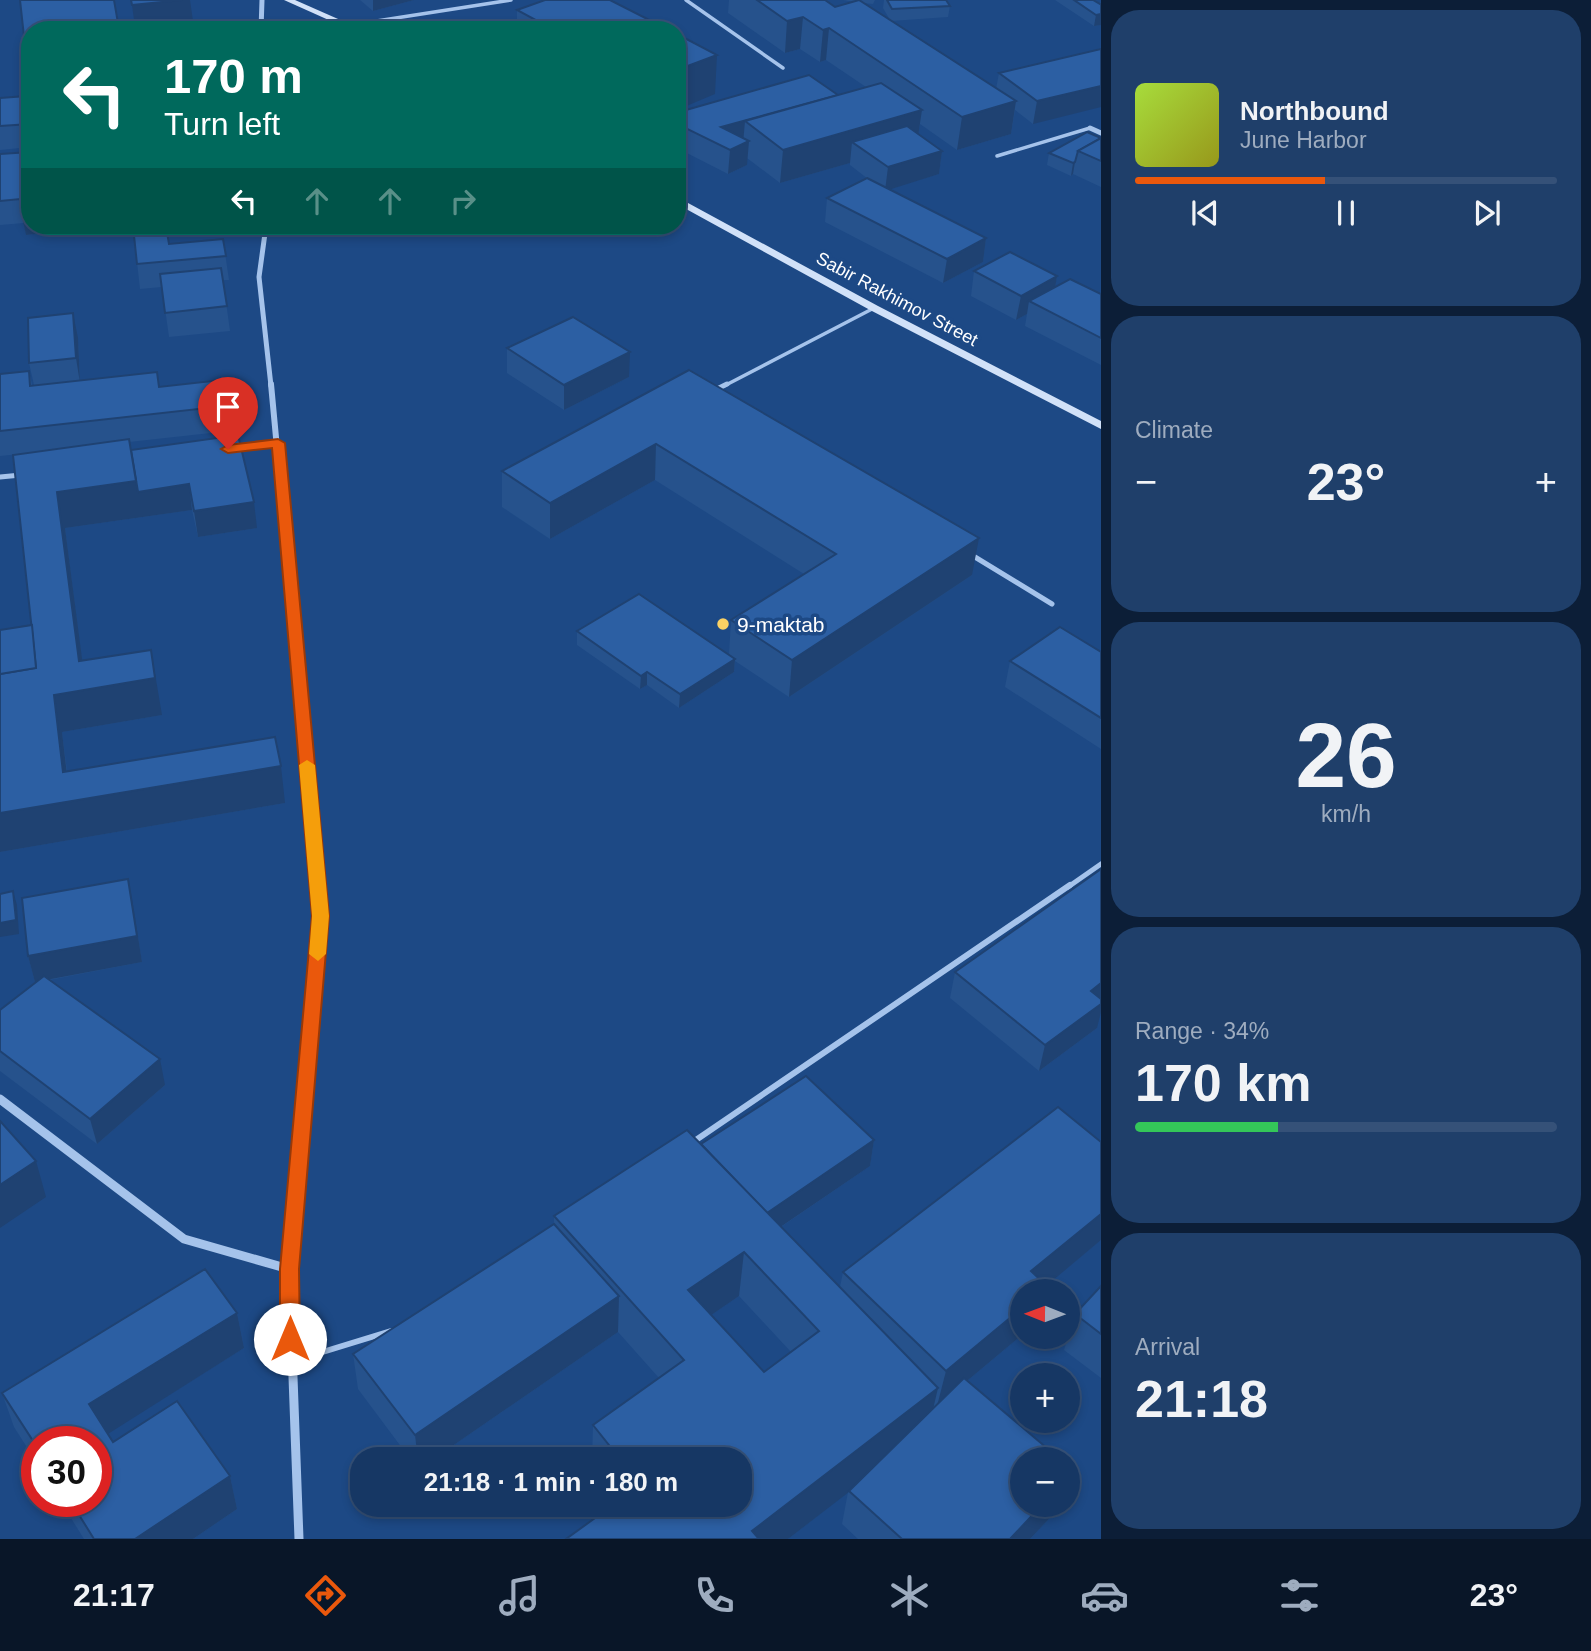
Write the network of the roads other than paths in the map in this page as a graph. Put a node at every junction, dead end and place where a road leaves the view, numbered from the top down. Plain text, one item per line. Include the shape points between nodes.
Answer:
1 (262, 0) edge
2 (288, 0) edge
3 (512, 0) edge
4 (686, 0) edge
5 (261, 21) edge
6 (338, 21) edge
7 (394, 21) edge
8 (783, 68) dead end
9 (1101, 125) edge
10 (1090, 128) junction
11 (1101, 133) edge
12 (997, 156) dead end
13 (686, 205) edge
14 (265, 235) edge
15 (874, 308) junction
16 (707, 394) edge
17 (1101, 426) edge
18 (278, 443) junction
19 (225, 450) edge
20 (26, 474) edge
21 (0, 477) edge
22 (969, 553) edge
23 (1052, 604) dead end
24 (1101, 864) edge
25 (0, 1099) edge
26 (686, 1147) edge
27 (289, 1269) junction
28 (400, 1326) edge
29 (290, 1362) junction
30 (299, 1539) edge

1 - 5 street
2 - 6 street
3 - 7 lane
4 - 8 lane
9 - 10 street
10 - 11 street
10 - 12 lane
13 - 15 street, Sabir Rakhimov Street
14 - 18 street via 259,277
15 - 16 lane
15 - 17 street, Sabir Rakhimov Street
18 - 19 lane
18 - 27 street via 321,916
20 - 21 lane
22 - 23 lane
24 - 26 lane
25 - 27 street via 184,1239
27 - 29 street
28 - 29 lane
29 - 30 street

